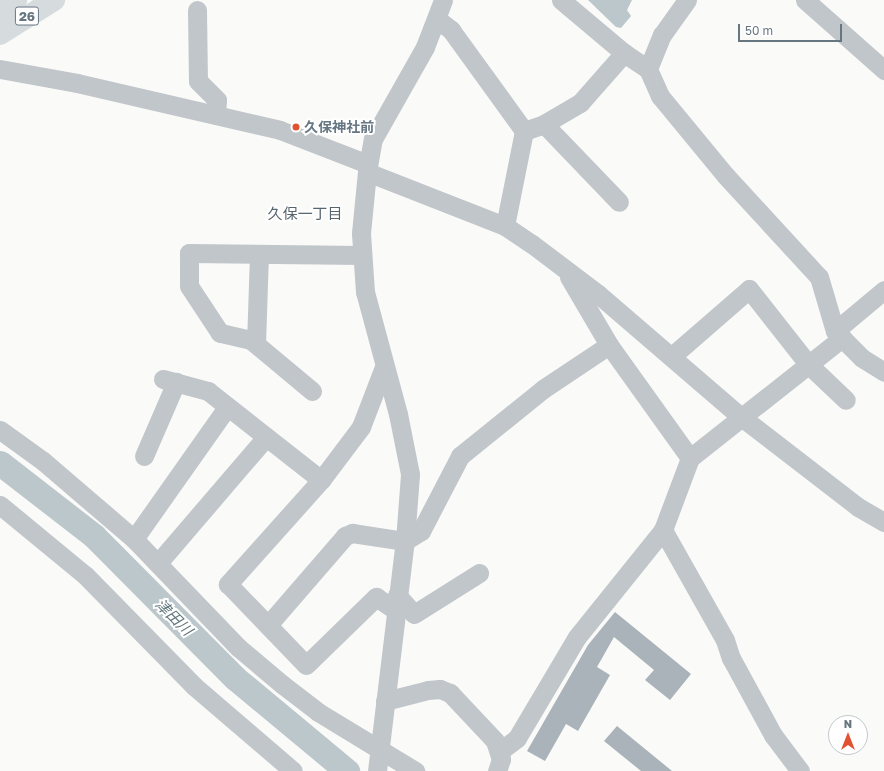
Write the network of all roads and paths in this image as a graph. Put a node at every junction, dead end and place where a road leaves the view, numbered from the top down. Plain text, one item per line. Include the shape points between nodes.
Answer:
1 (16, 0) edge
2 (54, 0) edge
3 (443, 0) edge
4 (561, 0) edge
5 (687, 0) edge
6 (805, 0) edge
7 (0, 10) edge
8 (197, 10) dead end
9 (436, 19) junction
10 (0, 34) edge
11 (624, 53) junction
12 (0, 69) edge
13 (648, 69) junction
14 (884, 70) edge
15 (216, 115) junction
16 (544, 124) junction
17 (524, 131) junction
18 (367, 168) junction
19 (618, 202) dead end
20 (505, 226) junction
21 (259, 254) junction
22 (361, 255) junction
23 (566, 271) junction
24 (884, 290) edge
25 (839, 335) junction
26 (256, 344) junction
27 (609, 345) junction
28 (672, 356) junction
29 (808, 364) junction
30 (384, 367) junction
31 (884, 372) edge
32 (312, 391) dead end
33 (846, 400) dead end
34 (227, 407) junction
35 (740, 416) junction
36 (0, 430) edge
37 (266, 437) junction
38 (144, 456) dead end
39 (690, 458) junction
40 (321, 480) junction
41 (0, 505) edge
42 (884, 522) edge
43 (663, 530) junction
44 (134, 539) junction
45 (405, 541) junction
46 (158, 563) junction
47 (479, 573) dead end
48 (396, 603) junction
49 (268, 625) junction
50 (385, 701) junction
51 (380, 750) junction
52 (500, 751) junction
53 (293, 771) edge
54 (377, 771) edge
55 (415, 771) edge
56 (497, 771) edge
57 (800, 771) edge

1 - 7 highway, 26
2 - 10 highway, 26
3 - 9 street
4 - 11 street
5 - 13 street via 662,35
6 - 14 street
8 - 15 street via 198,81 217,100
9 - 17 street via 451,30
9 - 18 street via 406,85 373,139
11 - 13 street
11 - 16 street via 580,103
12 - 15 street via 77,83
13 - 25 street via 660,96 726,176 819,277
15 - 18 street via 280,130
16 - 17 street
16 - 19 street
17 - 20 street
18 - 20 street
18 - 22 street
20 - 23 street
21 - 22 street
21 - 26 street
21 - 26 street via 189,253 189,286 220,333 251,340
22 - 30 street via 365,292
23 - 27 street
23 - 28 street via 598,294
24 - 25 street
25 - 29 street
25 - 31 street via 862,358
26 - 32 street
27 - 39 street
27 - 45 street via 544,389 460,456 421,531
28 - 29 street via 749,289
28 - 35 street
29 - 33 street
29 - 35 street
30 - 40 street via 361,427
30 - 45 street via 398,414 410,474
34 - 37 street
34 - 38 street via 208,391 170,381
34 - 44 street
35 - 39 street
35 - 42 street via 858,507
36 - 44 street via 43,461
37 - 40 street
37 - 46 street
39 - 43 street
40 - 49 street via 228,584
41 - 53 street via 85,575 194,686
43 - 52 street via 577,637 517,738
43 - 57 street via 725,640 731,658 773,735
44 - 46 street
45 - 48 street
45 - 49 street via 352,534 345,536
46 - 51 street via 239,648 278,681 318,712
47 - 48 street via 414,614
48 - 49 street via 376,597 306,665
48 - 50 street
50 - 51 street
50 - 52 street via 428,690 440,689 450,693
51 - 54 street
51 - 55 street
52 - 56 street

